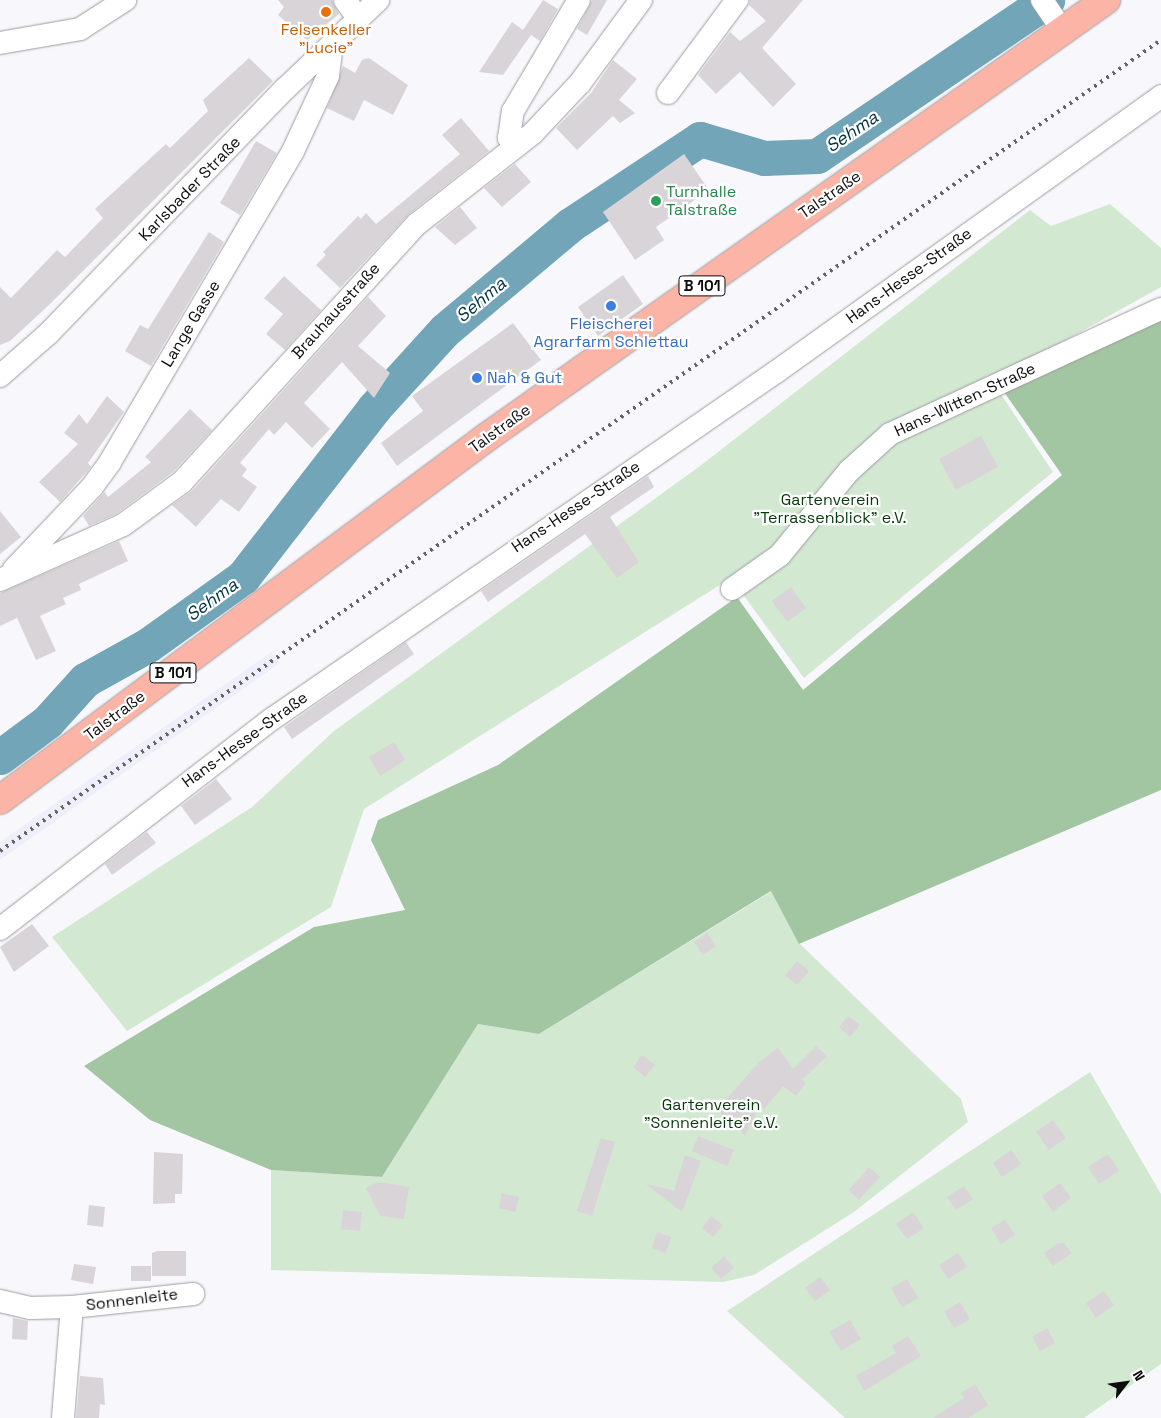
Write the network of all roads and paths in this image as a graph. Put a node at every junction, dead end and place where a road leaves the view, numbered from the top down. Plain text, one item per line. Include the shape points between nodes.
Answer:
1 (125, 0) edge
2 (345, 0) edge
3 (378, 0) edge
4 (579, 0) edge
5 (641, 0) edge
6 (737, 0) edge
7 (1042, 0) edge
8 (1106, 0) edge
9 (358, 18) junction
10 (1059, 25) junction
11 (0, 43) edge
12 (332, 45) junction
13 (668, 93) dead end
14 (1161, 96) edge
15 (515, 147) junction
16 (1161, 309) edge
17 (0, 376) edge
18 (3, 578) edge
19 (732, 590) dead end
20 (0, 800) edge
21 (0, 929) edge
22 (193, 1294) dead end
23 (0, 1301) edge
24 (72, 1307) junction
25 (63, 1418) edge

1 - 11 street via 80,28
2 - 9 street
3 - 9 street, Karlsbader Straße
4 - 15 street via 513,111 509,138
5 - 15 street, Brauhausstraße via 580,83
6 - 13 street
7 - 10 street
8 - 10 main road, Talstraße / B 101
9 - 12 street, Karlsbader Straße
10 - 20 main road, Talstraße / B 101 via 487,438
12 - 17 street, Karlsbader Straße via 48,334
12 - 18 street, Lange Gasse via 328,76 293,151 110,462 92,488
14 - 21 street, Hans-Hesse-Straße via 776,372 272,719
15 - 18 street, Brauhausstraße via 417,224 158,503 123,525
16 - 19 street, Hans-Witten-Straße via 890,434 849,471 780,555
22 - 24 street, Sonnenleite
23 - 24 street, Sonnenleite via 30,1308
24 - 25 street, Sonnenleite

